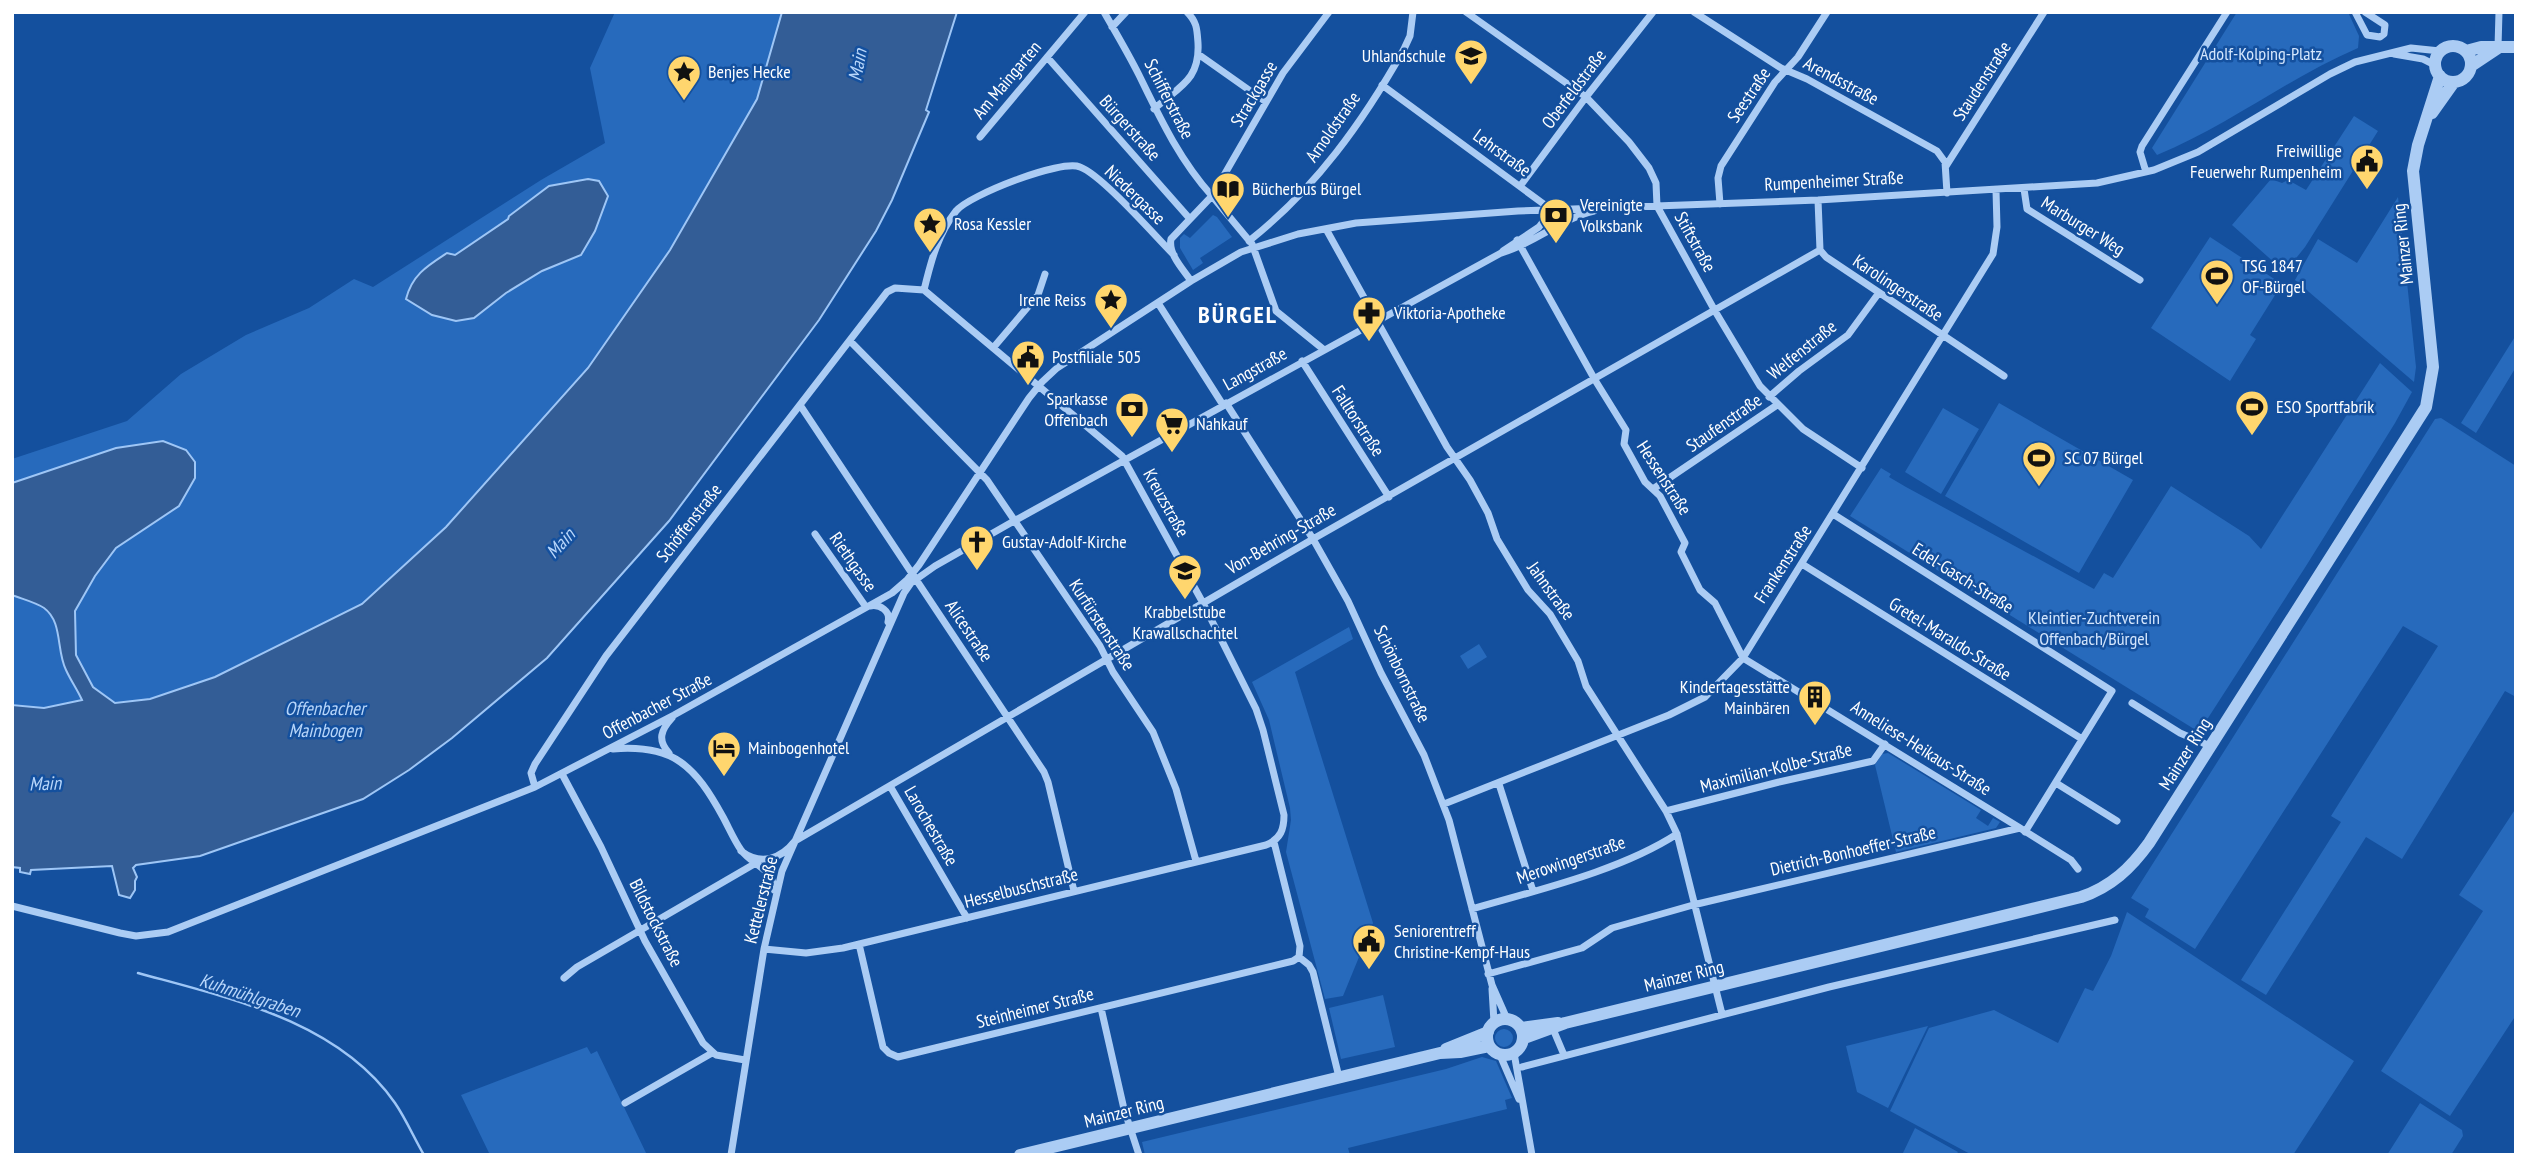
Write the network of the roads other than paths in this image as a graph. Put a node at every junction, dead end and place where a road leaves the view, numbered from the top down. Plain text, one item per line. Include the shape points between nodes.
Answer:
1 (1085, 12) edge
2 (1104, 12) edge
3 (1126, 12) edge
4 (1187, 12) edge
5 (1315, 12) edge
6 (1413, 12) edge
7 (1466, 12) edge
8 (1653, 12) edge
9 (1694, 12) edge
10 (1826, 12) edge
11 (2227, 12) edge
12 (2356, 12) edge
13 (2365, 12) edge
14 (2499, 12) edge
15 (2041, 13) edge
16 (1326, 16) edge
17 (1112, 27) junction
18 (2516, 47) edge
19 (2498, 48) junction
20 (2440, 51) junction
21 (2466, 51) junction
22 (2390, 53) junction
23 (1198, 54) junction
24 (1047, 58) junction
25 (2472, 66) junction
26 (1785, 70) junction
27 (2438, 71) junction
28 (2454, 82) junction
29 (1382, 85) junction
30 (1586, 97) junction
31 (1266, 102) junction
32 (1154, 109) junction
33 (2428, 118) junction
34 (980, 137) dead end
35 (1945, 167) junction
36 (2146, 172) junction
37 (1521, 185) junction
38 (2024, 189) junction
39 (1996, 190) junction
40 (1947, 193) junction
41 (1212, 196) junction
42 (1818, 200) junction
43 (1720, 204) junction
44 (1657, 206) junction
45 (1619, 207) junction
46 (1547, 209) junction
47 (1190, 219) junction
48 (1326, 229) junction
49 (1518, 243) junction
50 (1252, 244) junction
51 (1820, 250) junction
52 (1174, 255) junction
53 (1045, 274) dead end
54 (2140, 280) dead end
55 (1191, 281) junction
56 (924, 290) junction
57 (1878, 294) junction
58 (1158, 303) junction
59 (1715, 311) junction
60 (1376, 320) junction
61 (1942, 337) junction
62 (850, 341) junction
63 (993, 348) junction
64 (1323, 349) junction
65 (1302, 361) junction
66 (2004, 376) dead end
67 (1595, 380) junction
68 (1039, 385) junction
69 (1769, 397) junction
70 (1225, 404) junction
71 (800, 405) junction
72 (1777, 405) junction
73 (1455, 459) junction
74 (1124, 461) junction
75 (1862, 468) junction
76 (980, 472) junction
77 (1653, 489) junction
78 (1389, 497) junction
79 (1833, 514) junction
80 (1014, 521) junction
81 (815, 534) dead end
82 (1313, 539) junction
83 (929, 550) junction
84 (946, 561) junction
85 (1802, 564) junction
86 (913, 577) junction
87 (1203, 603) junction
88 (867, 607) junction
89 (882, 643) junction
90 (1743, 658) junction
91 (1106, 659) junction
92 (2133, 703) dead end
93 (674, 715) junction
94 (1007, 718) junction
95 (1617, 735) junction
96 (2082, 739) junction
97 (1885, 744) junction
98 (2210, 746) junction
99 (609, 749) junction
100 (674, 758) junction
101 (562, 774) junction
102 (1499, 783) junction
103 (2056, 783) junction
104 (890, 786) junction
105 (535, 788) junction
106 (1444, 804) junction
107 (1666, 811) junction
108 (2117, 821) dead end
109 (2023, 830) junction
110 (1677, 834) junction
111 (795, 841) junction
112 (1274, 842) junction
113 (1196, 861) junction
114 (759, 862) junction
115 (2078, 869) dead end
116 (1074, 891) junction
117 (1533, 891) junction
118 (773, 904) junction
119 (1693, 905) junction
120 (12, 906) edge
121 (1472, 909) junction
122 (967, 918) junction
123 (2115, 920) dead end
124 (639, 931) junction
125 (859, 944) junction
126 (764, 949) junction
127 (1299, 957) junction
128 (1488, 974) junction
129 (564, 978) dead end
130 (1492, 985) junction
131 (1715, 986) junction
132 (1101, 1008) junction
133 (1722, 1014) junction
134 (1565, 1023) junction
135 (1496, 1025) junction
136 (1553, 1030) junction
137 (1522, 1033) junction
138 (1489, 1046) junction
139 (712, 1053) junction
140 (1440, 1053) junction
141 (1514, 1053) junction
142 (1500, 1055) junction
143 (1564, 1055) junction
144 (745, 1060) junction
145 (1522, 1067) dead end
146 (1339, 1077) junction
147 (1521, 1102) junction
148 (625, 1103) dead end
149 (1132, 1128) junction
150 (729, 1155) edge
151 (1020, 1155) edge
152 (1139, 1155) edge
153 (1532, 1155) edge

1 - 24 street, Am Maingarten
2 - 17 street, Schifferstraße
3 - 17 street
4 - 23 street via 1197,26
5 - 16 street
6 - 29 street, Arnoldstraße via 1408,42
7 - 30 street, Stiftstraße
8 - 30 street, Oberfeldstraße
9 - 26 street, Arendsstraße
10 - 26 street, Seestraße via 1796,61
11 - 36 street via 2142,146
12 - 13 street via 2367,35 2380,37 2385,25
14 - 19 street
15 - 35 street, Staudenstraße
16 - 31 street, Strackgasse
17 - 32 street, Schifferstraße
18 - 19 street, Rumpenheimer Straße
19 - 21 street, Rumpenheimer Straße
19 - 25 street
20 - 21 street, Rumpenheimer Straße via 2453,46
20 - 22 street, Rumpenheimer Straße via 2411,48
20 - 27 street
21 - 25 street
22 - 27 street, Rumpenheimer Straße via 2423,59
22 - 36 street, Rumpenheimer Straße via 2336,71 2214,144
23 - 31 street
23 - 32 street via 1194,73
24 - 34 street, Am Maingarten
24 - 47 street, Bürgerstraße
25 - 28 street via 2465,78
26 - 35 street, Arendsstraße via 1933,148
26 - 43 street, Seestraße via 1720,169
27 - 28 street, Rumpenheimer Straße
27 - 33 street, Mainzer Ring
28 - 33 street, Mainzer Ring
29 - 37 street, Lehrstraße
29 - 50 street, Arnoldstraße via 1332,161
30 - 37 street, Oberfeldstraße
30 - 44 street, Stiftstraße via 1649,168 1656,183
31 - 41 street, Strackgasse
32 - 41 street, Schifferstraße via 1185,162
33 - 98 street, Mainzer Ring via 2413,174 2433,367 2426,407
35 - 40 street
36 - 38 street, Rumpenheimer Straße via 2097,183
37 - 46 street, Lehrstraße
38 - 39 street, Rumpenheimer Straße
38 - 54 street, Marburger Weg via 2027,209
39 - 40 street, Rumpenheimer Straße
39 - 61 street, Frankenstraße via 1993,254
40 - 42 street, Rumpenheimer Straße
41 - 47 street, Strackgasse
41 - 50 street, Schifferstraße
42 - 43 street, Rumpenheimer Straße
42 - 51 street
43 - 44 street, Rumpenheimer Straße
44 - 45 street, Rumpenheimer Straße
44 - 59 street, Stiftstraße
45 - 46 street, Rumpenheimer Straße
45 - 49 street, Langstraße via 1576,216
46 - 48 street, Rumpenheimer Straße via 1380,220
46 - 49 street via 1543,223
47 - 52 street, Strackgasse via 1171,239
48 - 50 street, Rumpenheimer Straße
48 - 60 street, Jahnstraße
49 - 60 street, Langstraße
49 - 67 street, Hessenstraße
50 - 55 street, Offenbacher Straße
50 - 64 street via 1276,311
51 - 57 street, Karolingerstraße
51 - 59 street, Von-Behring-Straße
52 - 55 street, Niedergasse
52 - 56 street, Niedergasse via 1097,179 1082,167 1067,166 1013,180 959,208 934,249
53 - 63 street via 1038,295
55 - 58 street, Offenbacher Straße
56 - 62 street, Schöffenstraße via 891,289
56 - 63 street, Kreuzstraße
57 - 61 street, Karolingerstraße
57 - 69 street, Welfenstraße via 1845,337
58 - 68 street, Offenbacher Straße via 1057,368
58 - 70 street, Schönbornstraße
59 - 67 street, Von-Behring-Straße
59 - 69 street, Stiftstraße
60 - 64 street, Langstraße
60 - 73 street, Jahnstraße
61 - 66 street, Karolingerstraße
61 - 75 street, Frankenstraße
62 - 71 street, Schöffenstraße
62 - 76 street, Kurfürstenstraße
63 - 68 street, Kreuzstraße
64 - 65 street, Langstraße
65 - 70 street, Langstraße
65 - 78 street, Falltorstraße
67 - 73 street, Von-Behring-Straße
67 - 77 street, Hessenstraße via 1626,430 1624,444
68 - 74 street, Kreuzstraße
68 - 76 street, Offenbacher Straße
69 - 72 street, Stiftstraße
70 - 74 street, Langstraße
70 - 82 street, Schönbornstraße
71 - 86 street, Alicestraße
71 - 105 street, Schöffenstraße via 597,669 535,764 531,773
72 - 75 street, Stiftstraße via 1810,435
72 - 77 street, Staufenstraße
73 - 78 street, Von-Behring-Straße
73 - 95 street, Jahnstraße via 1488,513 1497,539 1528,590 1550,614
74 - 80 street, Langstraße
74 - 87 street, Kreuzstraße
75 - 79 street, Frankenstraße
76 - 80 street, Kurfürstenstraße
76 - 83 street, Offenbacher Straße
77 - 90 street, Hessenstraße via 1685,543 1681,552 1700,590 1715,603
78 - 82 street, Von-Behring-Straße
79 - 85 street, Frankenstraße
79 - 96 street, Edel-Gasch-Straße via 2112,691
80 - 84 street, Langstraße
80 - 91 street, Kurfürstenstraße
81 - 88 street, Riethgasse
82 - 87 street, Von-Behring-Straße
82 - 106 street, Schönbornstraße via 1352,607
83 - 84 street via 934,561
83 - 86 street, Offenbacher Straße
84 - 86 street, Langstraße
85 - 90 street, Frankenstraße
85 - 96 street, Gretel-Maraldo-Straße
86 - 88 street, Offenbacher Straße
86 - 89 street, Kettelerstraße
86 - 94 street, Alicestraße
87 - 91 street, Von-Behring-Straße
87 - 112 street, Kreuzstraße via 1261,721 1284,815
88 - 89 street, Kettelerstraße via 880,607 889,614
88 - 93 street, Offenbacher Straße
89 - 111 street, Kettelerstraße
90 - 95 street, Frankenstraße via 1698,701
90 - 97 street, Anneliese-Heikaus-Straße
91 - 94 street, Von-Behring-Straße
91 - 113 street, Kurfürstenstraße via 1153,732 1176,789
92 - 98 street
93 - 99 street, Offenbacher Straße
93 - 100 street via 661,738
94 - 104 street, Von-Behring-Straße
94 - 116 street, Alicestraße via 1046,776
95 - 102 street, Frankenstraße
95 - 107 street, Jahnstraße
96 - 103 street
97 - 107 street, Maximilian-Kolbe-Straße via 1873,761
97 - 109 street, Anneliese-Heikaus-Straße
98 - 131 street, Mainzer Ring via 2139,857 2102,889
99 - 100 street via 646,747
99 - 101 street, Offenbacher Straße
100 - 114 street via 706,788 741,851
101 - 105 street, Offenbacher Straße
101 - 124 street, Bildstockstraße
102 - 106 street, Frankenstraße
102 - 117 street
103 - 108 street
103 - 109 street
104 - 111 street, Von-Behring-Straße
104 - 122 street, Larochestraße
105 - 120 street, Offenbacher Straße via 168,932 136,936
106 - 121 street, Schönbornstraße
107 - 110 street, Jahnstraße
109 - 115 street, Anneliese-Heikaus-Straße
109 - 119 street, Dietrich-Bonhoeffer-Straße
110 - 117 street, Merowingerstraße via 1597,870
110 - 119 street, Jahnstraße
111 - 114 street, Von-Behring-Straße via 780,856
111 - 118 street, Kettelerstraße
112 - 113 street, Hesselbuschstraße
112 - 127 street
113 - 116 street, Hesselbuschstraße
114 - 118 street via 773,880
114 - 124 street, Von-Behring-Straße
116 - 122 street, Hesselbuschstraße
117 - 121 street, Merowingerstraße
118 - 126 street, Kettelerstraße
119 - 128 street, Dietrich-Bonhoeffer-Straße via 1612,928 1581,948
119 - 131 street, Jahnstraße
121 - 128 street, Schönbornstraße
122 - 125 street, Hesselbuschstraße
123 - 133 street
124 - 129 street, Von-Behring-Straße
124 - 139 street, Bildstockstraße
125 - 126 street, Hesselbuschstraße via 806,953
125 - 132 street, Steinheimer Straße via 883,1047 894,1056
126 - 144 street, Kettelerstraße
127 - 132 street, Steinheimer Straße
127 - 146 street via 1313,972
128 - 130 street, Schönbornstraße
130 - 135 street, Schönbornstraße
130 - 135 street, Schönbornstraße
131 - 133 street, Jahnstraße
131 - 134 street, Mainzer Ring
132 - 149 street
133 - 143 street
134 - 136 street, Mainzer Ring
134 - 137 street, Mainzer Ring via 1549,1023
135 - 137 street
135 - 138 street
135 - 140 street, Mainzer Ring
136 - 137 street, Mainzer Ring
136 - 143 street
137 - 141 street via 1522,1044
138 - 140 street, Mainzer Ring
138 - 142 street
139 - 144 street
139 - 148 street
140 - 146 street, Mainzer Ring
141 - 142 street
141 - 147 street
142 - 147 street
143 - 145 street
144 - 150 street, Kettelerstraße
146 - 149 street, Mainzer Ring
147 - 153 street
149 - 151 street, Mainzer Ring
149 - 152 street

